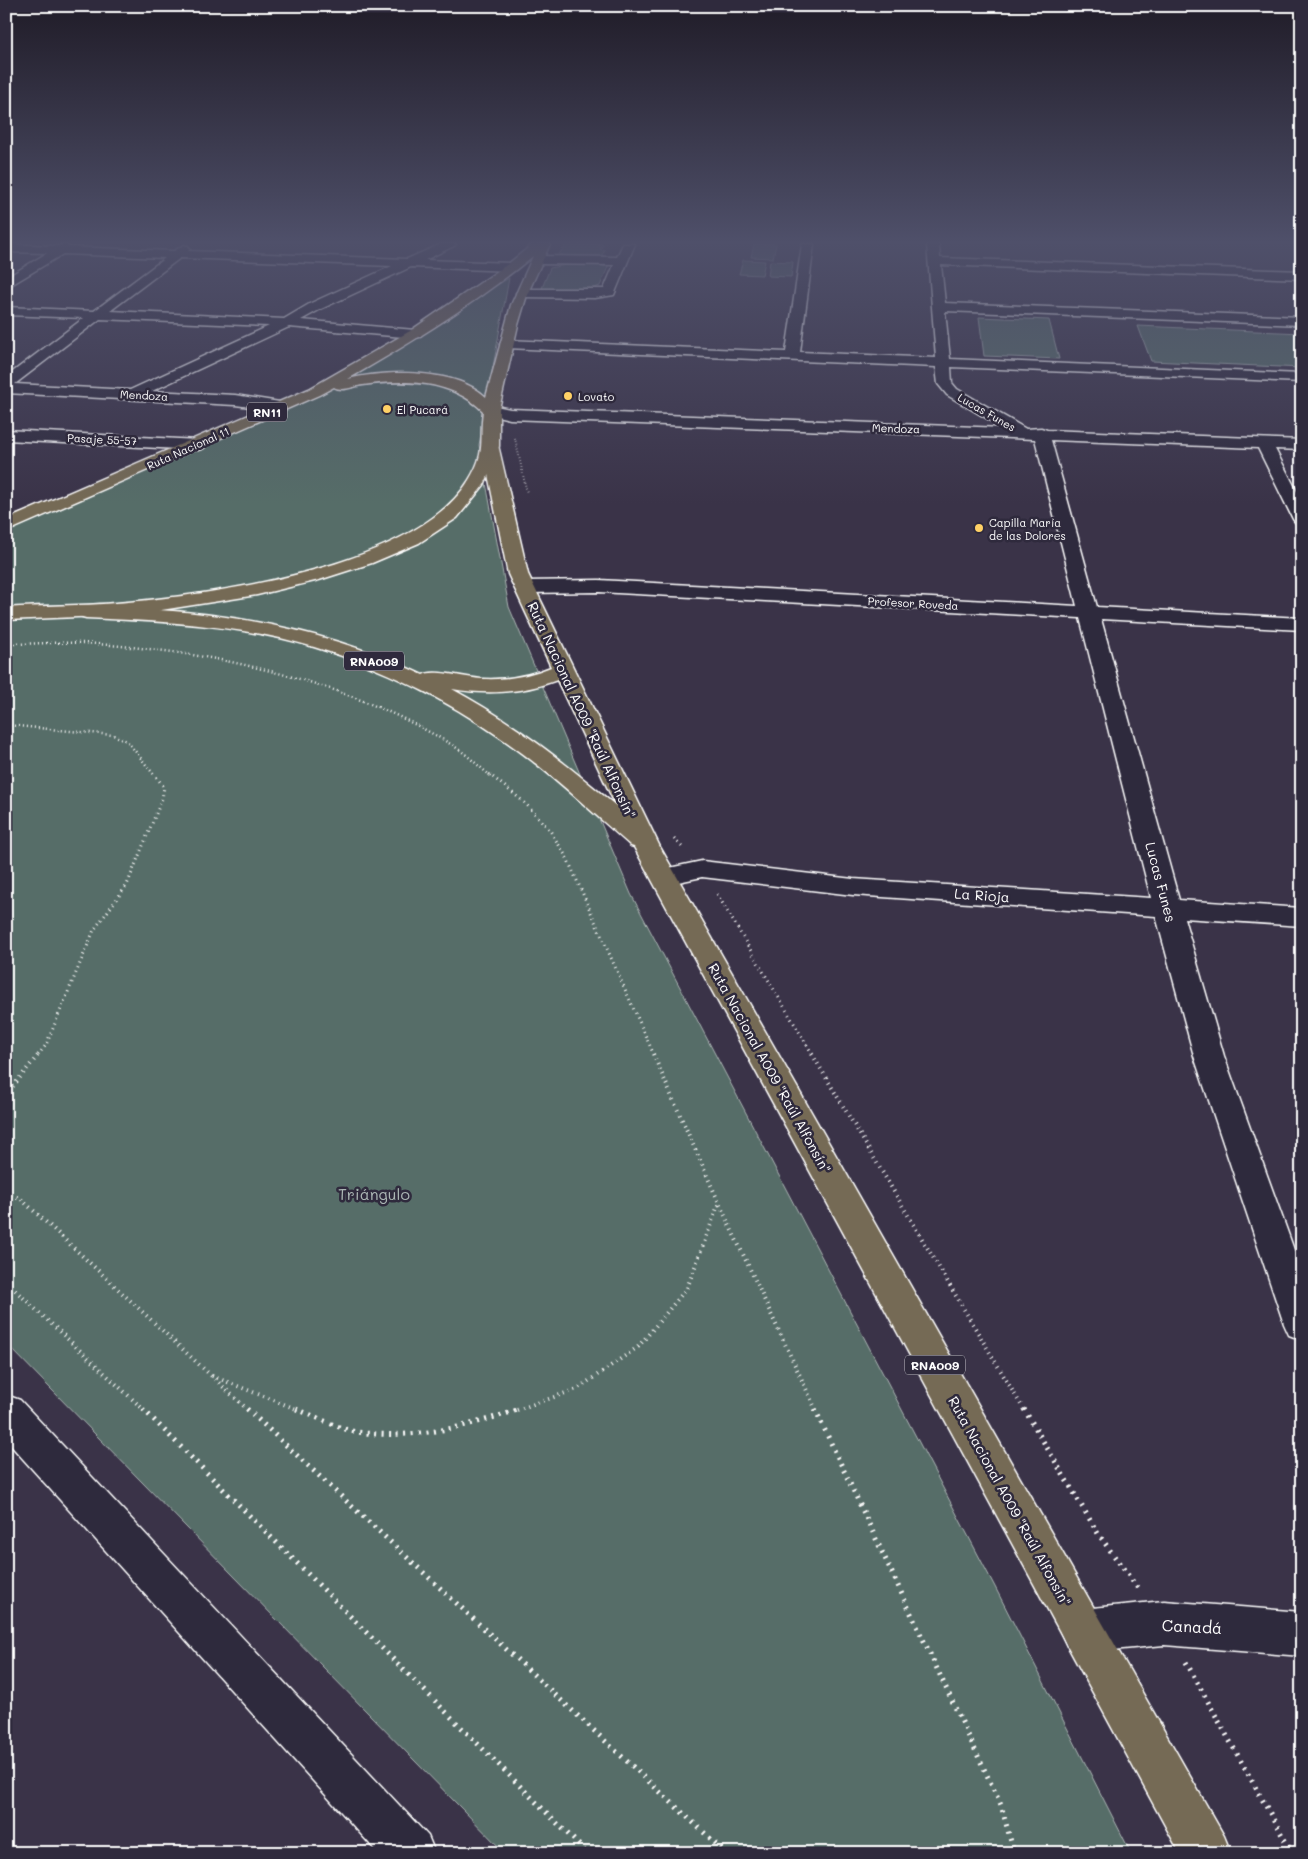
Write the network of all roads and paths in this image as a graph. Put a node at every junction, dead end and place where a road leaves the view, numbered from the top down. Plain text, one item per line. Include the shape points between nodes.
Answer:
1 (77, 331) edge
2 (270, 331) edge
3 (377, 331) edge
4 (420, 331) edge
5 (510, 331) edge
6 (796, 331) edge
7 (941, 331) edge
8 (415, 334) junction
9 (507, 344) junction
10 (792, 356) junction
11 (944, 363) junction
12 (1302, 378) edge
13 (6, 386) edge
14 (314, 392) junction
15 (134, 394) junction
16 (281, 406) junction
17 (491, 410) junction
18 (510, 414) junction
19 (1032, 433) junction
20 (14, 435) edge
21 (6, 441) edge
22 (1264, 443) junction
23 (198, 445) junction
24 (1302, 445) edge
25 (491, 449) junction
26 (528, 500) dead end
27 (1302, 519) edge
28 (6, 529) edge
29 (524, 587) junction
30 (6, 604) edge
31 (47, 611) junction
32 (1089, 612) junction
33 (6, 614) edge
34 (1302, 624) edge
35 (6, 644) edge
36 (384, 666) junction
37 (563, 670) junction
38 (6, 725) edge
39 (668, 833) dead end
40 (655, 862) junction
41 (702, 869) junction
42 (1167, 907) junction
43 (1302, 917) edge
44 (6, 1095) edge
45 (6, 1194) edge
46 (719, 1203) junction
47 (6, 1284) edge
48 (1302, 1324) edge
49 (209, 1375) junction
50 (6, 1412) edge
51 (1164, 1623) junction
52 (1082, 1631) junction
53 (1302, 1634) edge
54 (411, 1853) edge
55 (587, 1853) edge
56 (726, 1853) edge
57 (1014, 1853) edge
58 (1207, 1853) edge
59 (1292, 1853) edge

1 - 13 street
2 - 15 street
3 - 8 street
4 - 8 main road, Ruta Nacional 11 / RN11
5 - 9 main road, Ruta Nacional A009 "Raúl Alfonsín" / RNA009
6 - 10 street
7 - 11 street, Lucas Funes
8 - 14 main road, Ruta Nacional 11 / RN11
9 - 10 street
9 - 17 main road, Ruta Nacional A009 "Raúl Alfonsín" / RNA009
10 - 11 street
11 - 12 street
11 - 19 street, Lucas Funes via 945,384 952,392
13 - 15 street, Mendoza
14 - 16 main road, Ruta Nacional 11 / RN11
14 - 17 main road via 369,380 444,382 470,391
15 - 16 street, Mendoza
16 - 23 main road, Ruta Nacional 11 / RN11
17 - 18 street, Mendoza
17 - 25 main road, Ruta Nacional A009 "Raúl Alfonsín" / RNA009
18 - 19 street, Mendoza
18 - 26 path
19 - 22 street, Mendoza
19 - 32 street, Lucas Funes
20 - 21 street, Pasaje 55-57
20 - 23 street, Pasaje 55-57
22 - 24 street, Mendoza
22 - 27 street
23 - 28 main road, Ruta Nacional 11 / RN11
25 - 29 main road, Ruta Nacional A009 "Raúl Alfonsín" / RNA009 via 504,516
25 - 31 main road, RNA009 via 475,486 449,514 405,542 355,563 282,583 179,602 115,609
29 - 32 street, Profesor Roveda via 599,586
29 - 37 main road, Ruta Nacional A009 "Raúl Alfonsín" / RNA009
30 - 31 main road, RNA009
31 - 33 main road, RNA009
31 - 36 main road, RNA009 via 161,617 229,625 318,643
32 - 34 street, Profesor Roveda
32 - 42 street, Lucas Funes
35 - 46 path via 98,645 192,655 252,666 325,686 394,713 454,746 524,802 549,829 567,858
36 - 37 main road via 455,685 528,683
36 - 40 main road, RNA009 via 442,692 493,722 548,761
37 - 40 main road, Ruta Nacional A009 "Raúl Alfonsín" / RNA009
38 - 44 path via 113,735 127,741 164,787 127,884 94,930 46,1045
39 - 41 path
40 - 41 street, La Rioja
40 - 52 main road, Ruta Nacional A009 "Raúl Alfonsín" / RNA009
41 - 42 street, La Rioja via 853,887
41 - 51 path via 1099,1535
42 - 43 street, La Rioja
42 - 48 street, Lucas Funes via 1210,1056
45 - 49 path via 20,1198
46 - 49 path via 687,1288 638,1347 577,1389 482,1422 423,1434 356,1432
46 - 57 path via 1001,1804
47 - 55 path via 155,1420
49 - 56 path
50 - 54 street
51 - 52 street, Canadá
51 - 53 street, Canadá
51 - 59 path
52 - 58 main road, Ruta Nacional A009 "Raúl Alfonsín" / RNA009

